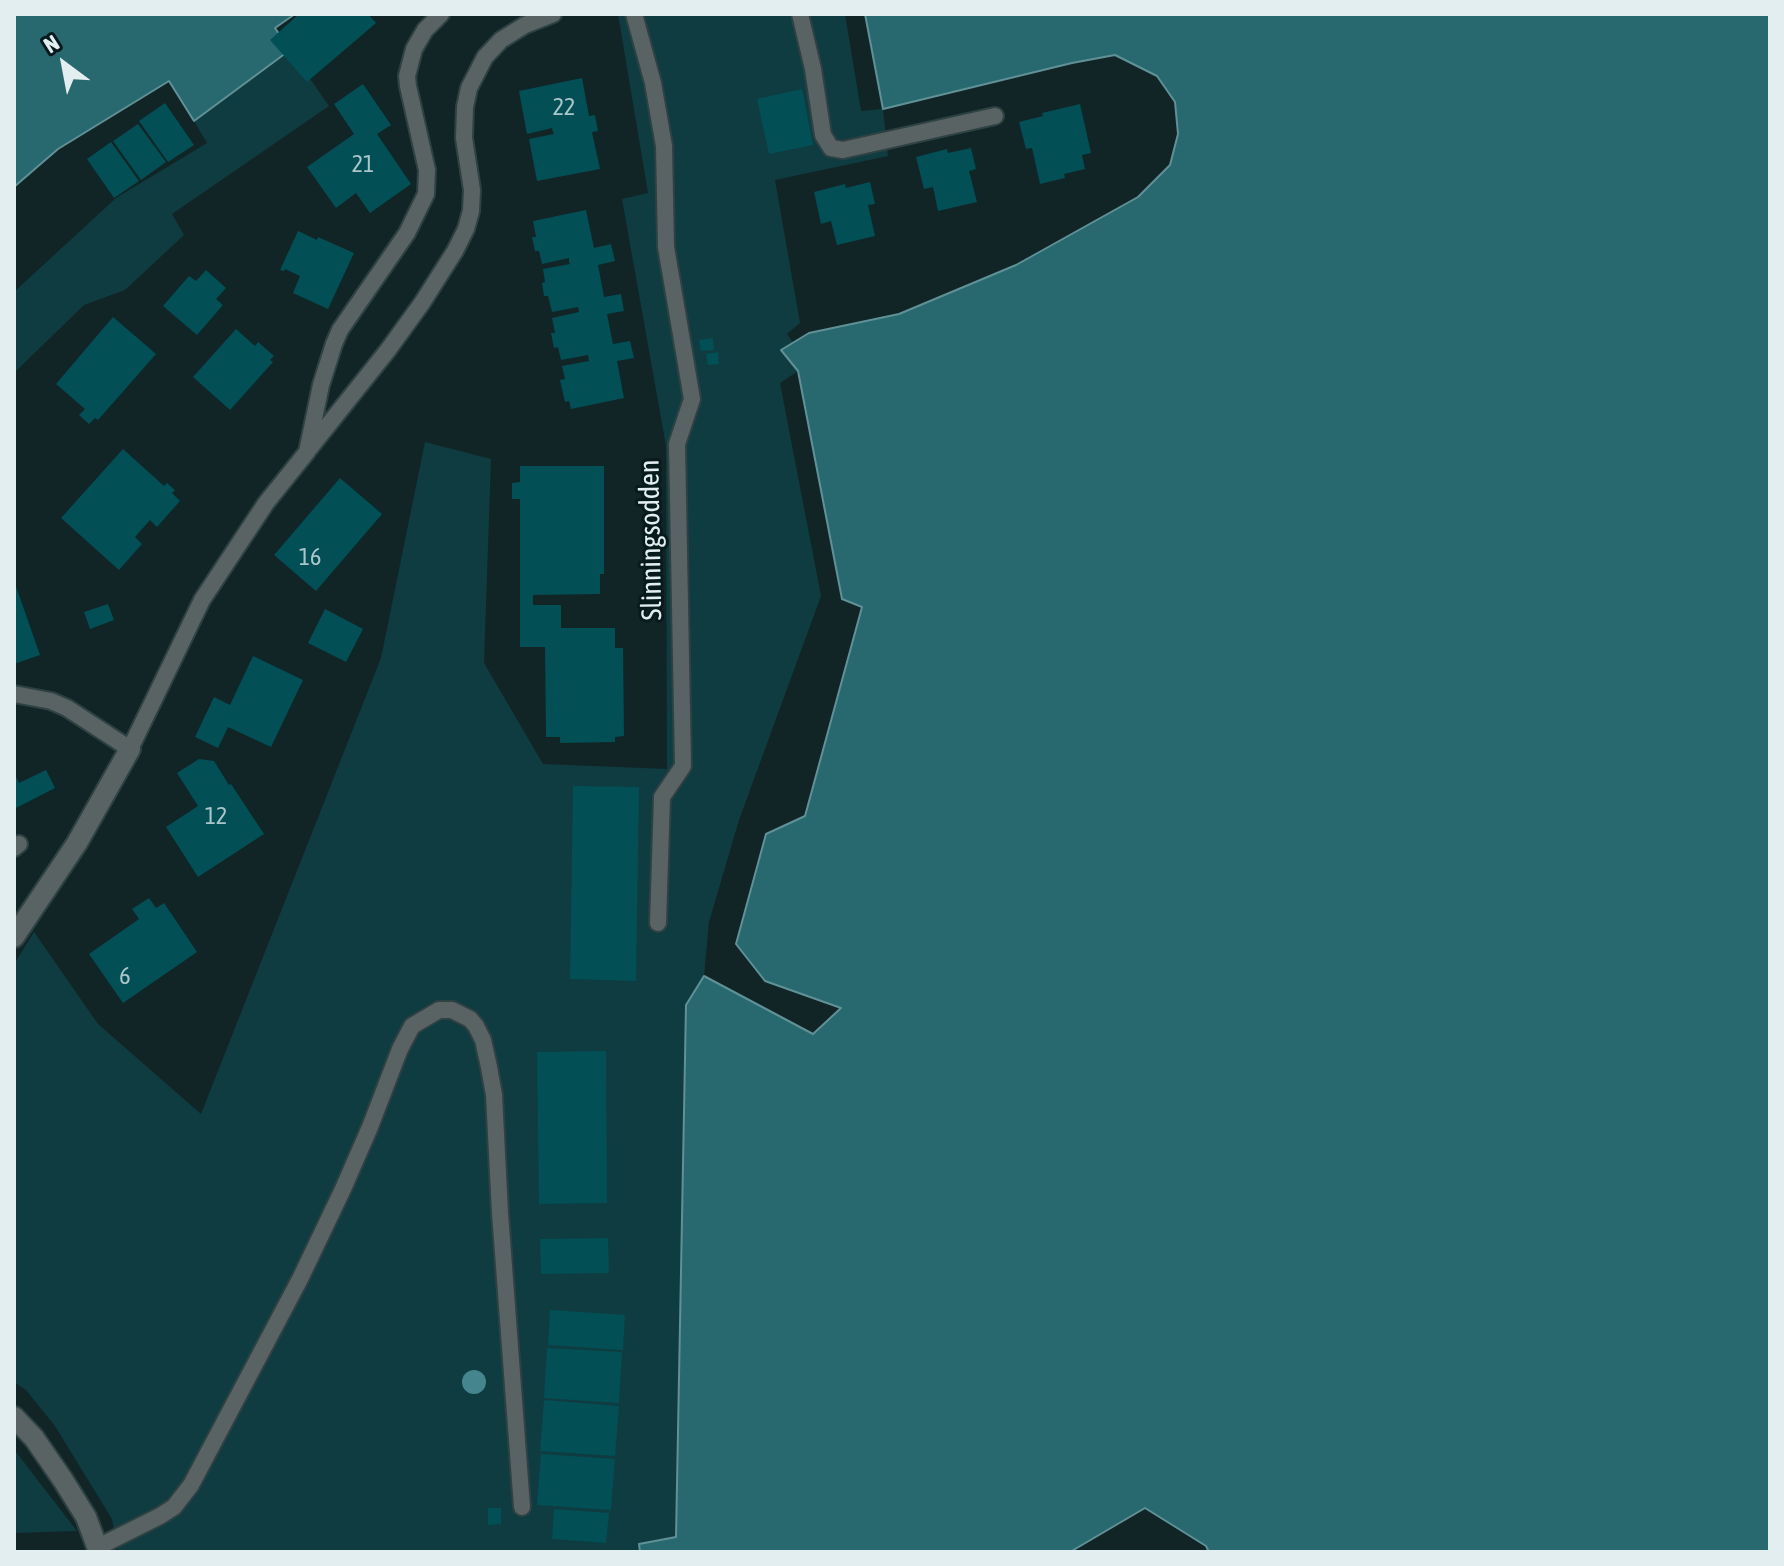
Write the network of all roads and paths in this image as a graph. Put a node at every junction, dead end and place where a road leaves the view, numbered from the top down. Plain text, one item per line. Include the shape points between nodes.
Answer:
1 (441, 14) edge
2 (553, 14) edge
3 (634, 14) edge
4 (800, 14) edge
5 (995, 116) dead end
6 (307, 452) junction
7 (14, 694) edge
8 (130, 749) junction
9 (658, 923) dead end
10 (14, 937) edge
11 (14, 1417) edge
12 (522, 1507) dead end
13 (98, 1550) edge

1 - 6 lane via 414,49 407,76 427,170 426,194 407,233 340,330
2 - 6 lane via 501,40 485,57 465,107 472,190 466,229 422,303
3 - 9 lane, Slinningsodden via 664,146 666,247 692,399 677,444 683,766 662,797
4 - 5 lane via 823,135 831,148 843,150
6 - 8 lane via 202,600
7 - 8 lane via 67,708
8 - 10 street via 77,843
11 - 13 street via 63,1480 86,1517
12 - 13 lane via 494,1095 476,1026 452,1010 439,1010 412,1026 300,1279 191,1485 174,1507

